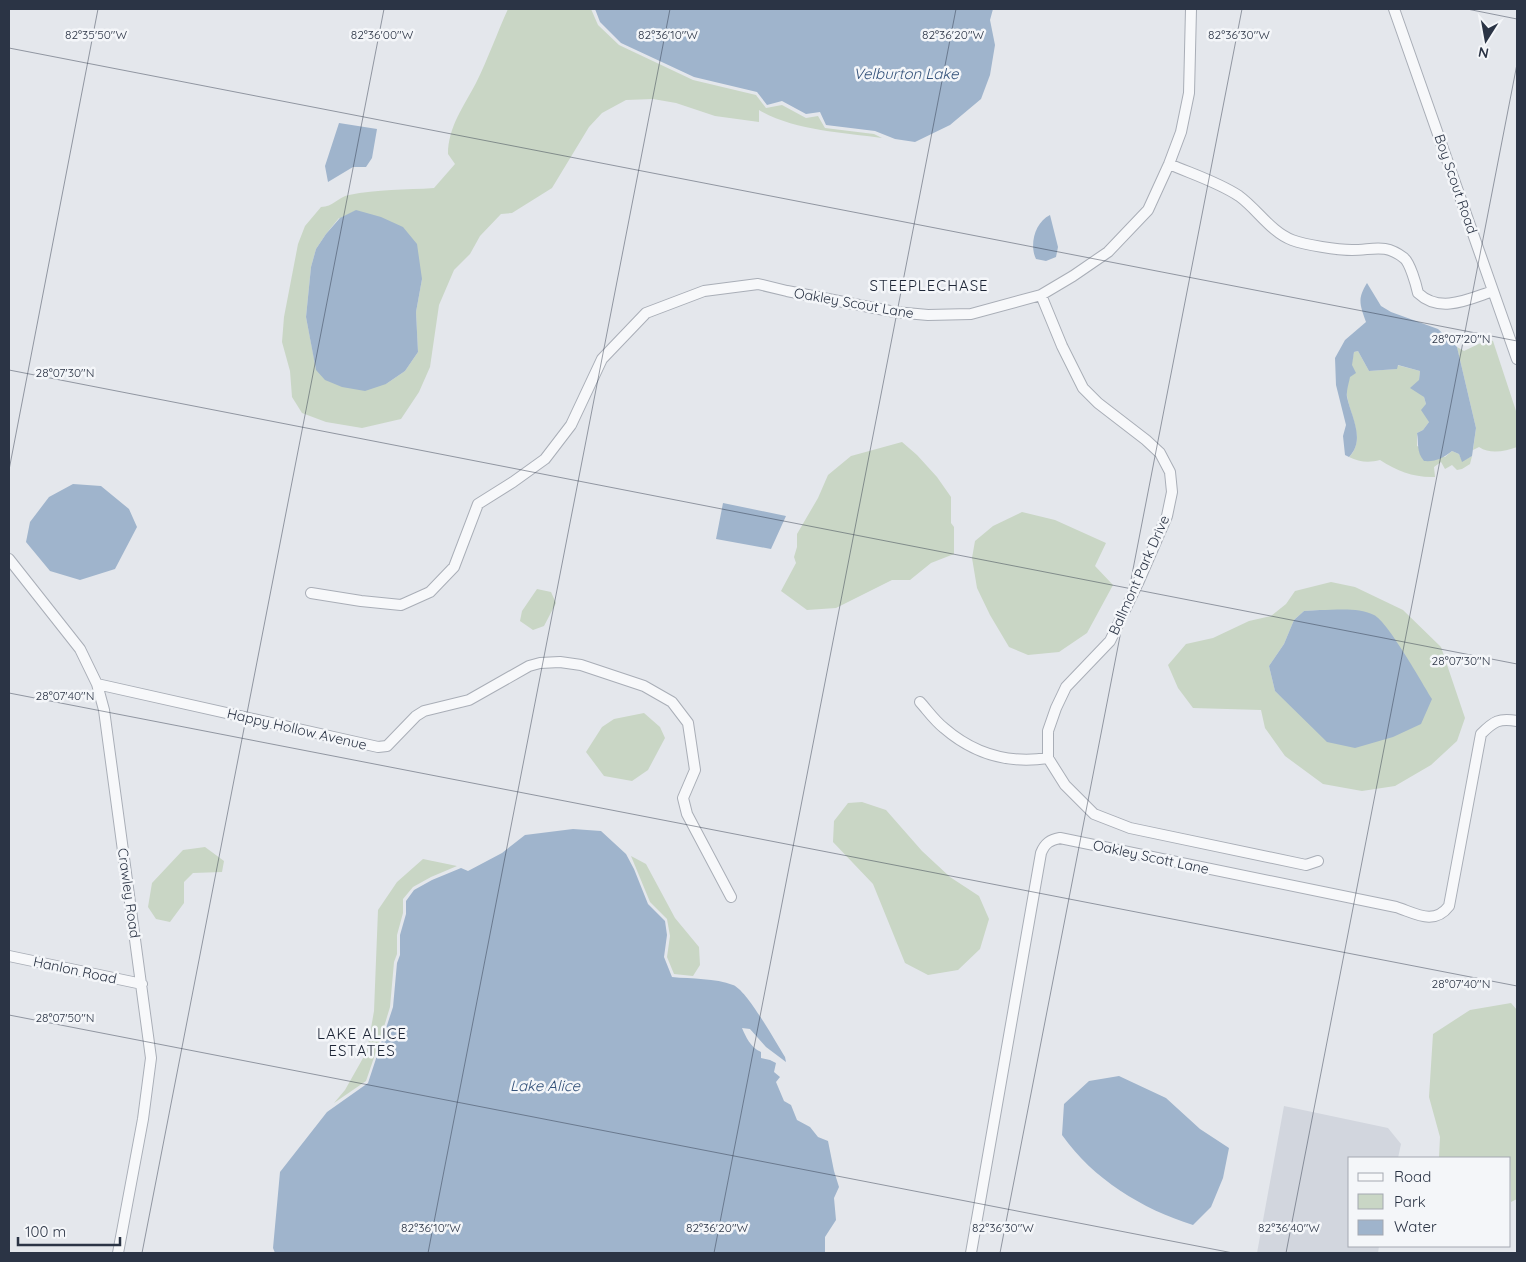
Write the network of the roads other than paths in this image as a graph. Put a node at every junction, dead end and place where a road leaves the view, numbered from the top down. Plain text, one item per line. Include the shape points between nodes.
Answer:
1 (1191, 9) edge
2 (1394, 9) edge
3 (1169, 164) junction
4 (1493, 291) junction
5 (1041, 295) junction
6 (1517, 359) edge
7 (9, 559) edge
8 (311, 593) dead end
9 (97, 684) junction
10 (920, 702) dead end
11 (1517, 721) edge
12 (1048, 758) junction
13 (1318, 861) dead end
14 (731, 897) dead end
15 (9, 956) edge
16 (142, 984) junction
17 (118, 1253) edge
18 (971, 1253) edge

1 - 3 street, Oakley Scout Lane via 1188,93 1181,132
2 - 4 street, Boy Scout Road
3 - 4 street via 1230,191 1279,233 1292,240 1351,250 1382,247 1405,258 1418,293 1431,302 1450,304
3 - 5 street, Oakley Scout Lane via 1148,210 1108,252
4 - 6 street, Boy Scout Road
5 - 8 street, Oakley Scout Lane via 971,314 928,315 895,312 758,284 704,291 646,313 602,359 571,425 545,459 478,504 454,567 430,592 401,605
5 - 12 street, Ballmont Park Drive via 1084,388 1160,453 1170,472 1172,492 1167,516 1110,641 1066,687 1056,708 1048,730
7 - 9 street, Crawley Road via 80,649
9 - 14 street, Happy Hollow Avenue via 378,748 387,746 424,711 469,700 529,666 560,662 608,673 644,686 672,702 688,723 695,770 683,798
9 - 16 street, Crawley Road via 104,710
10 - 12 street via 942,727 977,750 1029,761
11 - 18 street, Oakley Scott Lane via 1504,719 1492,723 1481,734 1449,906 1444,914 1435,918 1396,907 1060,838 1044,846
12 - 13 street via 1065,785 1094,814 1130,828 1306,865
15 - 16 street, Hanlon Road
16 - 17 street, Crawley Road via 151,1058

